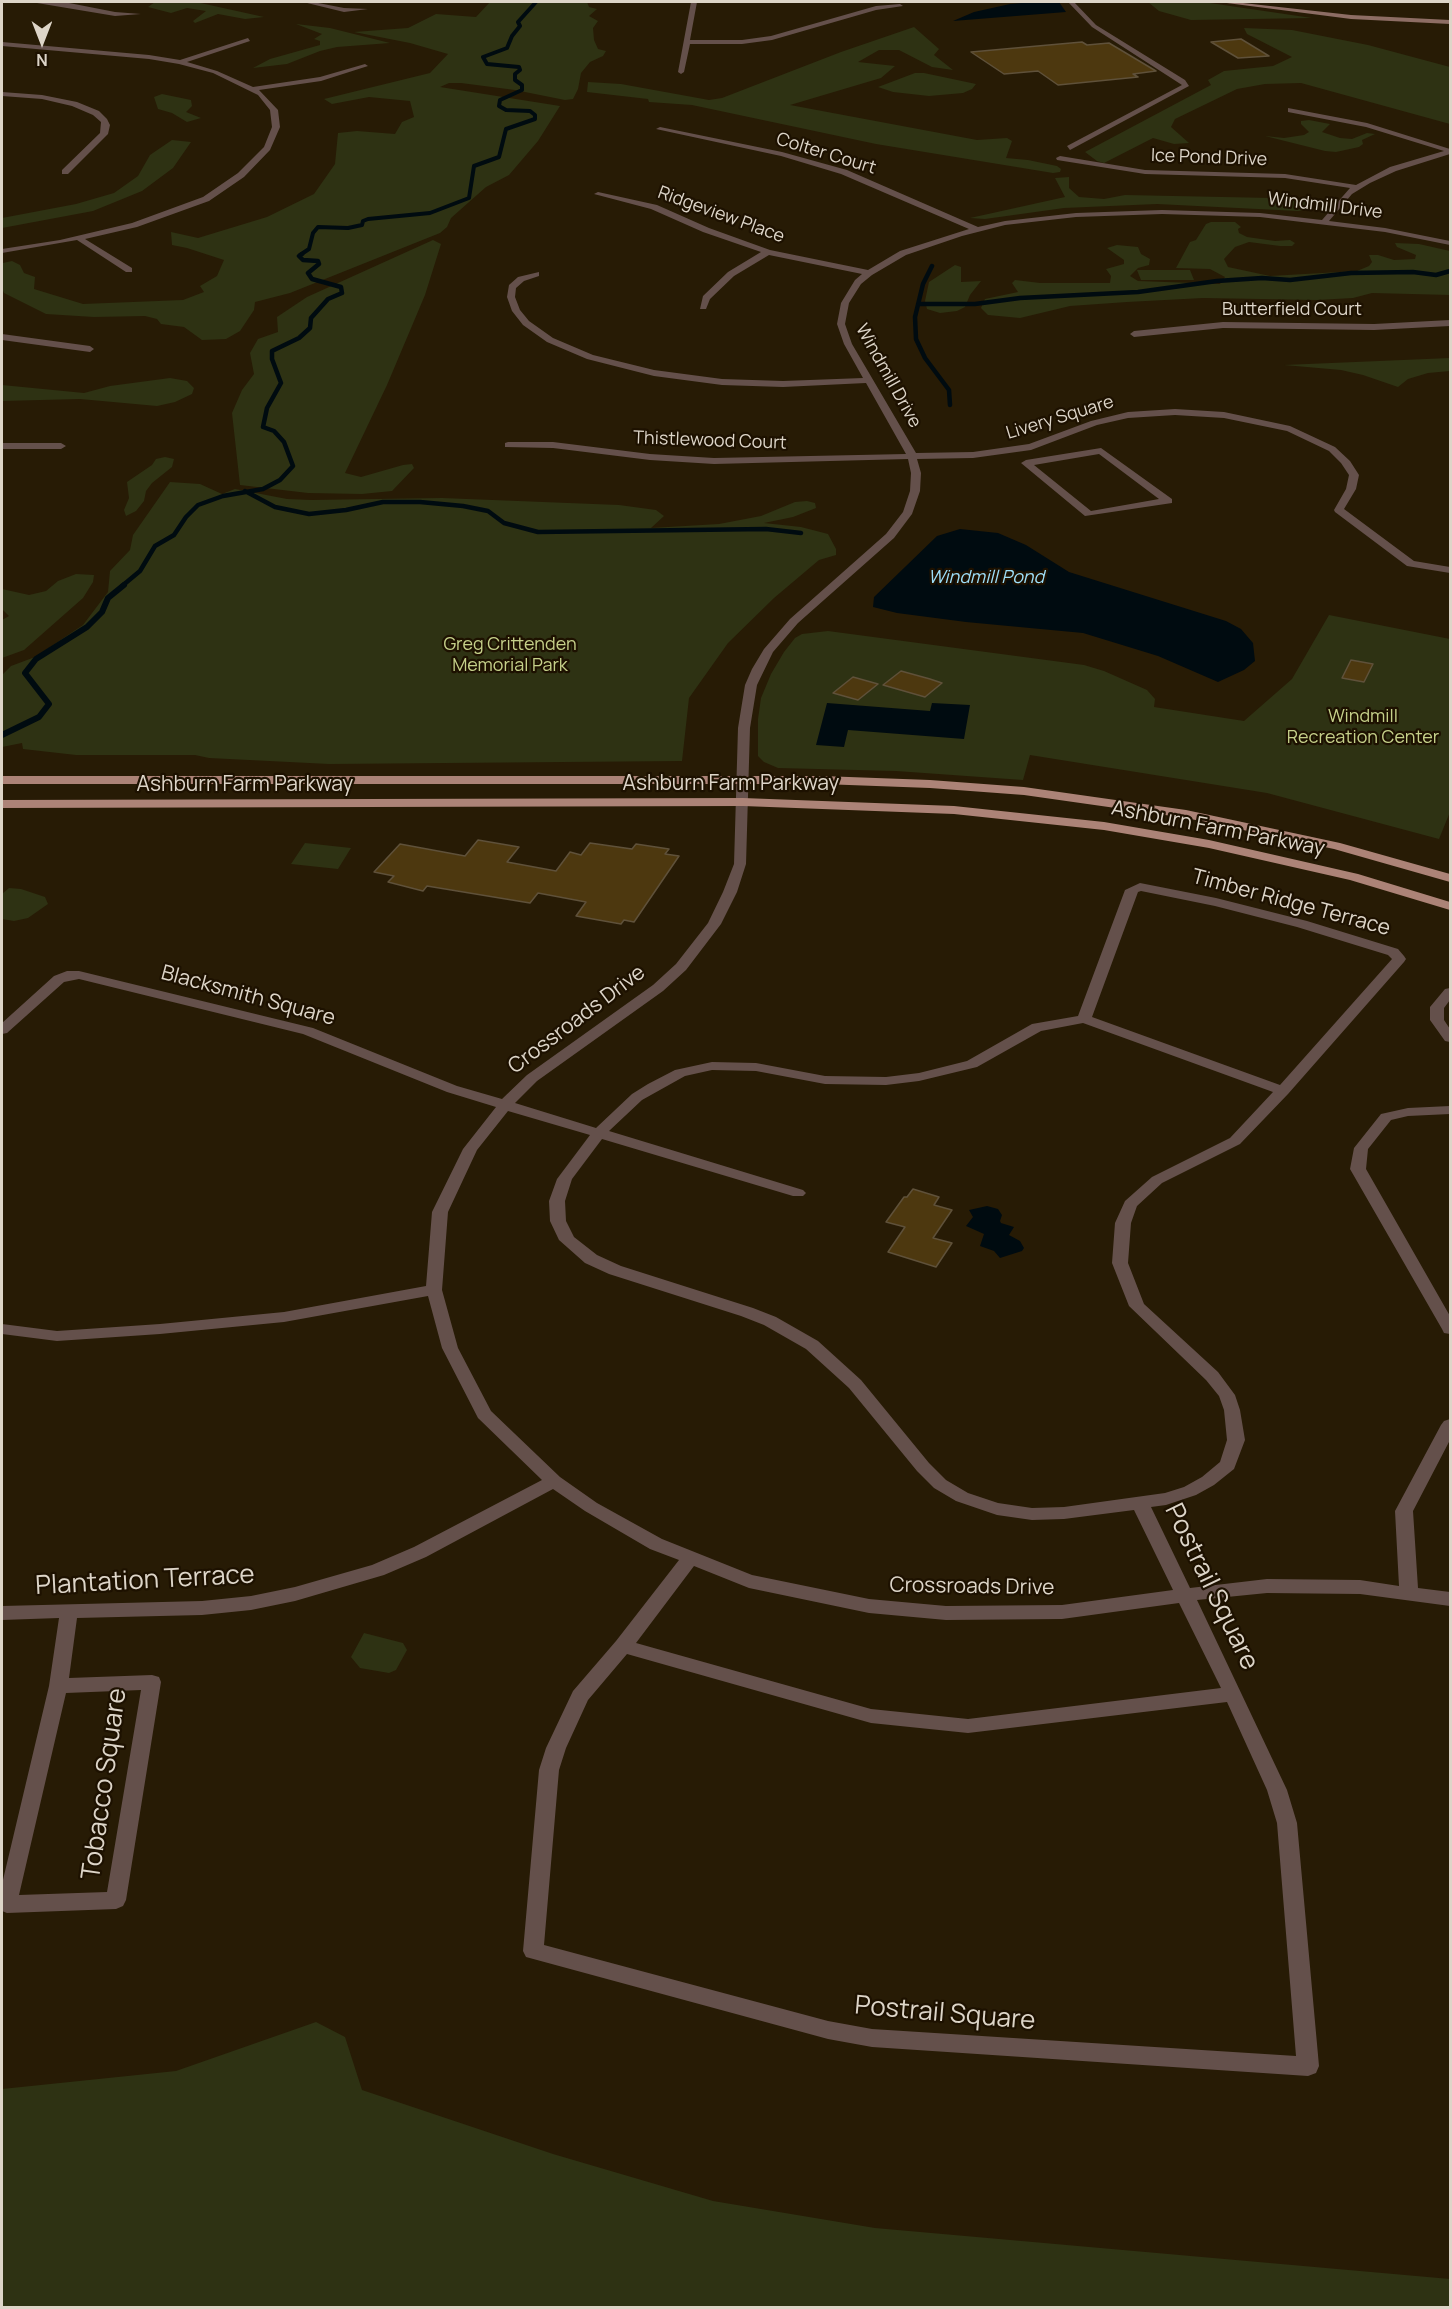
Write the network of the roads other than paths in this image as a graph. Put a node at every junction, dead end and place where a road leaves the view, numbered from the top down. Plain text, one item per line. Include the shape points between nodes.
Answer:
1 (34, 2) edge
2 (306, 2) edge
3 (694, 2) edge
4 (1071, 2) edge
5 (1222, 2) edge
6 (1260, 2) edge
7 (900, 6) dead end
8 (365, 9) dead end
9 (138, 14) dead end
10 (1450, 17) edge
11 (1450, 22) edge
12 (248, 40) dead end
13 (686, 42) junction
14 (2, 44) edge
15 (180, 62) junction
16 (365, 66) dead end
17 (681, 72) dead end
18 (253, 89) junction
19 (2, 93) edge
20 (1291, 110) dead end
21 (660, 129) dead end
22 (1070, 148) dead end
23 (1450, 152) edge
24 (1060, 158) dead end
25 (65, 172) dead end
26 (1357, 187) junction
27 (598, 194) dead end
28 (1325, 221) junction
29 (976, 229) junction
30 (79, 238) junction
31 (1450, 243) edge
32 (2, 251) edge
33 (768, 252) junction
34 (129, 270) dead end
35 (869, 273) junction
36 (536, 274) dead end
37 (703, 307) dead end
38 (1450, 323) edge
39 (1134, 334) dead end
40 (2, 337) edge
41 (90, 349) dead end
42 (869, 380) junction
43 (507, 445) dead end
44 (2, 446) edge
45 (62, 446) dead end
46 (1011, 452) junction
47 (913, 457) junction
48 (1026, 463) junction
49 (1450, 570) edge
50 (2, 780) edge
51 (744, 780) junction
52 (743, 802) junction
53 (2, 804) edge
54 (1450, 878) edge
55 (1450, 906) edge
56 (1450, 992) edge
57 (1084, 1019) junction
58 (2, 1030) edge
59 (1450, 1038) edge
60 (1283, 1091) junction
61 (506, 1104) junction
62 (1450, 1110) edge
63 (598, 1134) junction
64 (798, 1193) dead end
65 (434, 1290) junction
66 (2, 1329) edge
67 (1450, 1329) edge
68 (1450, 1425) edge
69 (554, 1482) junction
70 (1140, 1503) junction
71 (690, 1559) junction
72 (1408, 1592) junction
73 (1185, 1595) junction
74 (1450, 1599) edge
75 (69, 1612) junction
76 (2, 1613) edge
77 (623, 1646) junction
78 (58, 1686) junction
79 (1233, 1694) junction

1 - 9 street
2 - 8 street
3 - 13 street
4 - 22 street via 1094,26 1186,86
5 - 11 main road via 1351,17
6 - 10 main road
7 - 13 street via 876,8 772,38
12 - 15 street
13 - 17 street
14 - 15 street
15 - 18 street
16 - 18 street via 321,79
18 - 30 street via 274,110 276,127 267,148 241,176 206,199 169,214
19 - 25 street via 68,102 90,110 104,121 104,134
20 - 23 street via 1375,127
21 - 29 street, Colter Court via 782,154 844,172
23 - 26 street via 1393,169
24 - 26 street, Ice Pond Drive via 1137,171 1285,176
26 - 28 street
27 - 33 street, Ridgeview Place via 654,207
28 - 29 street, Windmill Drive via 1228,213 1134,212 1038,219
28 - 31 street, Windmill Drive
29 - 35 street, Windmill Drive via 915,248
30 - 32 street
30 - 34 street
33 - 35 street, Ridgeview Place
33 - 37 street via 730,274 706,298
35 - 42 street, Windmill Drive via 850,292 841,324
36 - 42 street via 512,286 516,311 550,340 590,357 654,373 722,382
38 - 39 street, Butterfield Court via 1374,327 1223,325
40 - 41 street
42 - 47 street, Windmill Drive
43 - 47 street, Thistlewood Court via 554,445 714,461
44 - 45 street
46 - 47 street, Livery Square
46 - 48 street
46 - 49 street, Livery Square via 1094,423 1151,413 1224,415 1278,425 1314,438 1346,461 1354,481 1339,510 1412,564
47 - 51 street, Windmill Drive via 915,491 901,524 794,621 758,669 747,704
48 - 48 street via 1101,451 1168,501 1089,514
50 - 51 main road, Ashburn Farm Parkway
51 - 52 street, Crossroads Drive
51 - 54 main road, Ashburn Farm Parkway via 930,784 1098,800 1291,835
52 - 53 main road, Ashburn Farm Parkway
52 - 55 main road, Ashburn Farm Parkway via 907,806 1104,826 1248,852
52 - 61 street, Crossroads Drive via 740,864 730,892 714,924 681,967 634,1007 532,1078
56 - 59 street via 1437,1007 1437,1020
57 - 60 street
57 - 60 street, Timber Ridge Terrace via 1132,890 1140,887 1302,924 1393,952 1399,959
57 - 63 street, Timber Ridge Terrace via 1037,1028 972,1064 919,1077 825,1080 740,1065 680,1073 637,1097
58 - 61 street, Blacksmith Square via 59,979 79,975 290,1026 452,1089
60 - 70 street, Timber Ridge Terrace via 1235,1142 1157,1180 1130,1204 1123,1223 1120,1263 1137,1306 1227,1395 1236,1440 1228,1465 1208,1480 1190,1491
61 - 63 street, Blacksmith Square
61 - 65 street, Crossroads Drive via 470,1149 440,1212
62 - 67 street via 1386,1117 1361,1148 1358,1169
63 - 64 street
63 - 70 street, Timber Ridge Terrace via 565,1179 558,1201 558,1221 567,1240 591,1259 755,1315 812,1345 855,1384 923,1467 940,1484 962,1497 997,1509 1032,1514
65 - 66 street via 284,1317 160,1329 57,1336
65 - 69 street, Crossroads Drive via 450,1348 484,1413
68 - 72 street via 1404,1511
69 - 71 street, Crossroads Drive via 656,1544
69 - 75 street, Plantation Terrace via 420,1552 325,1587 251,1603 202,1608
70 - 73 street, Postrail Square
71 - 73 street, Crossroads Drive via 749,1581 832,1600 946,1613 1062,1612
71 - 77 street, Postrail Square
72 - 73 street, Crossroads Drive via 1267,1586
72 - 74 street, Crossroads Drive
73 - 79 street, Postrail Square
75 - 76 street, Plantation Terrace
75 - 78 street, Tobacco Square
77 - 79 street, Postrail Square via 871,1716 968,1726
77 - 79 street, Postrail Square via 580,1696 549,1770 532,1951 828,2030 872,2038 1308,2066 1287,1823 1277,1790
78 - 78 street, Tobacco Square via 152,1682 116,1900 7,1904

